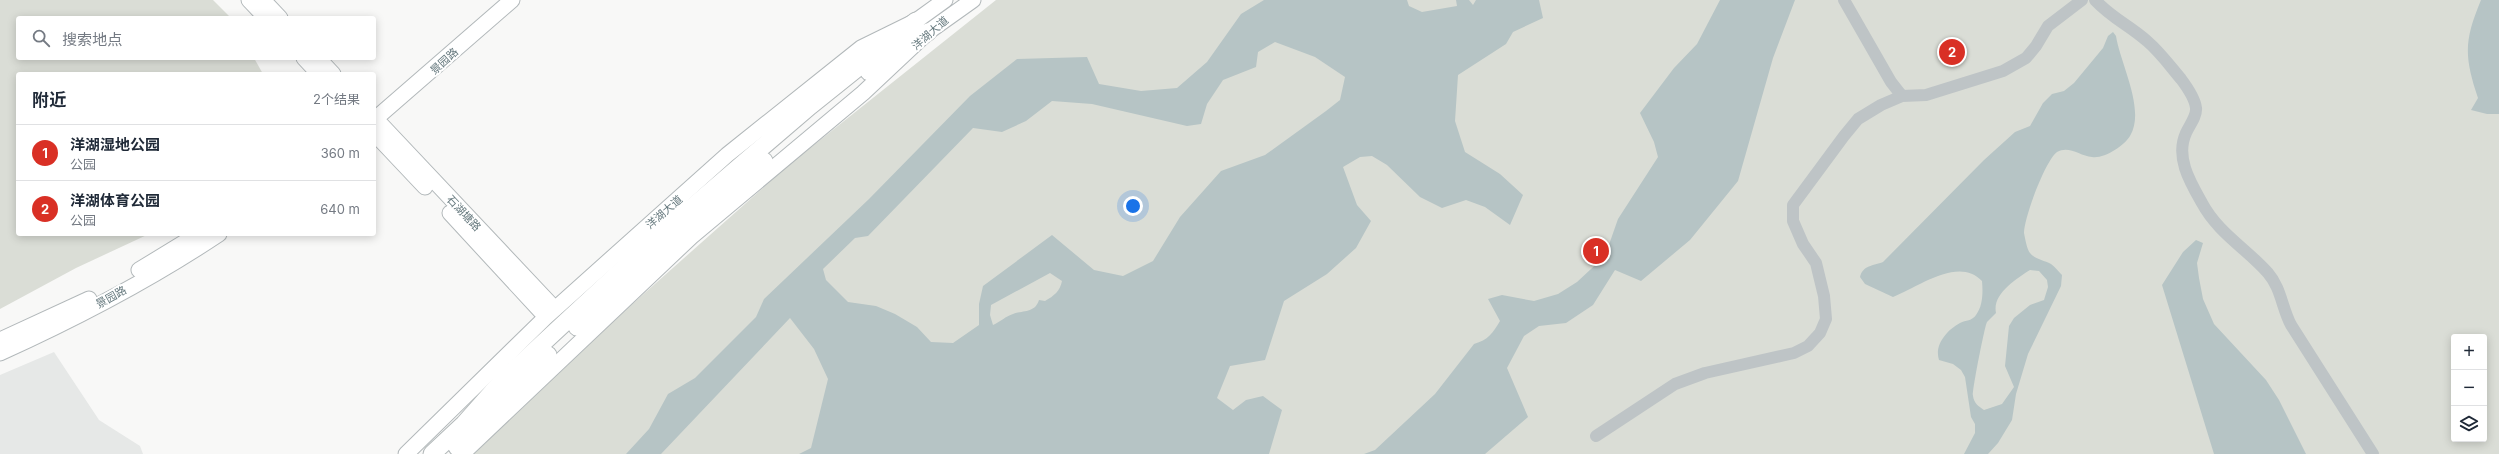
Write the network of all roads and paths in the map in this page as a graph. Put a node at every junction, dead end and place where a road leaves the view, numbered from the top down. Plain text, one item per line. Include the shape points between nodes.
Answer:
1 (249, 0) edge
2 (263, 0) edge
3 (500, 0) edge
4 (512, 0) edge
5 (945, 0) edge
6 (973, 0) edge
7 (1844, 0) edge
8 (2082, 0) edge
9 (2095, 0) edge
10 (264, 16) edge
11 (278, 16) edge
12 (916, 21) junction
13 (928, 32) junction
14 (306, 60) edge
15 (320, 60) edge
16 (317, 72) edge
17 (331, 72) edge
18 (1902, 96) junction
19 (814, 109) junction
20 (376, 117) edge
21 (376, 117) edge
22 (376, 121) edge
23 (195, 236) edge
24 (216, 236) edge
25 (550, 313) junction
26 (0, 340) edge
27 (0, 353) edge
28 (1596, 436) dead end
29 (406, 454) edge
30 (432, 454) edge
31 (450, 454) edge
32 (462, 454) edge
33 (2373, 454) edge

1 - 10 main road
2 - 11 main road
3 - 20 main road, 景园路
4 - 21 main road, 景园路
5 - 12 main road, 洋湖大道
6 - 13 main road, 洋湖大道
7 - 18 street via 1891,82
8 - 18 street via 2048,26 2026,58 2003,71 1926,94
9 - 33 street via 2109,15 2146,40 2165,58 2186,86 2195,103 2196,111 2181,144 2182,159 2202,204 2226,235 2267,272 2277,285 2291,325
12 - 19 highway
12 - 25 main road, 洋湖大道 via 861,48 793,102 728,155
13 - 19 highway
13 - 32 main road, 洋湖大道 via 863,93 691,237
14 - 16 main road
15 - 17 main road
18 - 28 street via 1858,119 1793,205 1793,221 1803,244 1816,263 1824,296 1826,319 1820,333 1808,346 1794,353 1704,373 1675,384
19 - 30 highway via 656,238 503,380 464,424
19 - 31 highway via 558,345
22 - 25 main road, 石湖塘路
23 - 26 main road, 景园路 via 95,296
24 - 27 main road, 景园路 via 189,254 58,326
25 - 29 main road, 洋湖大道

